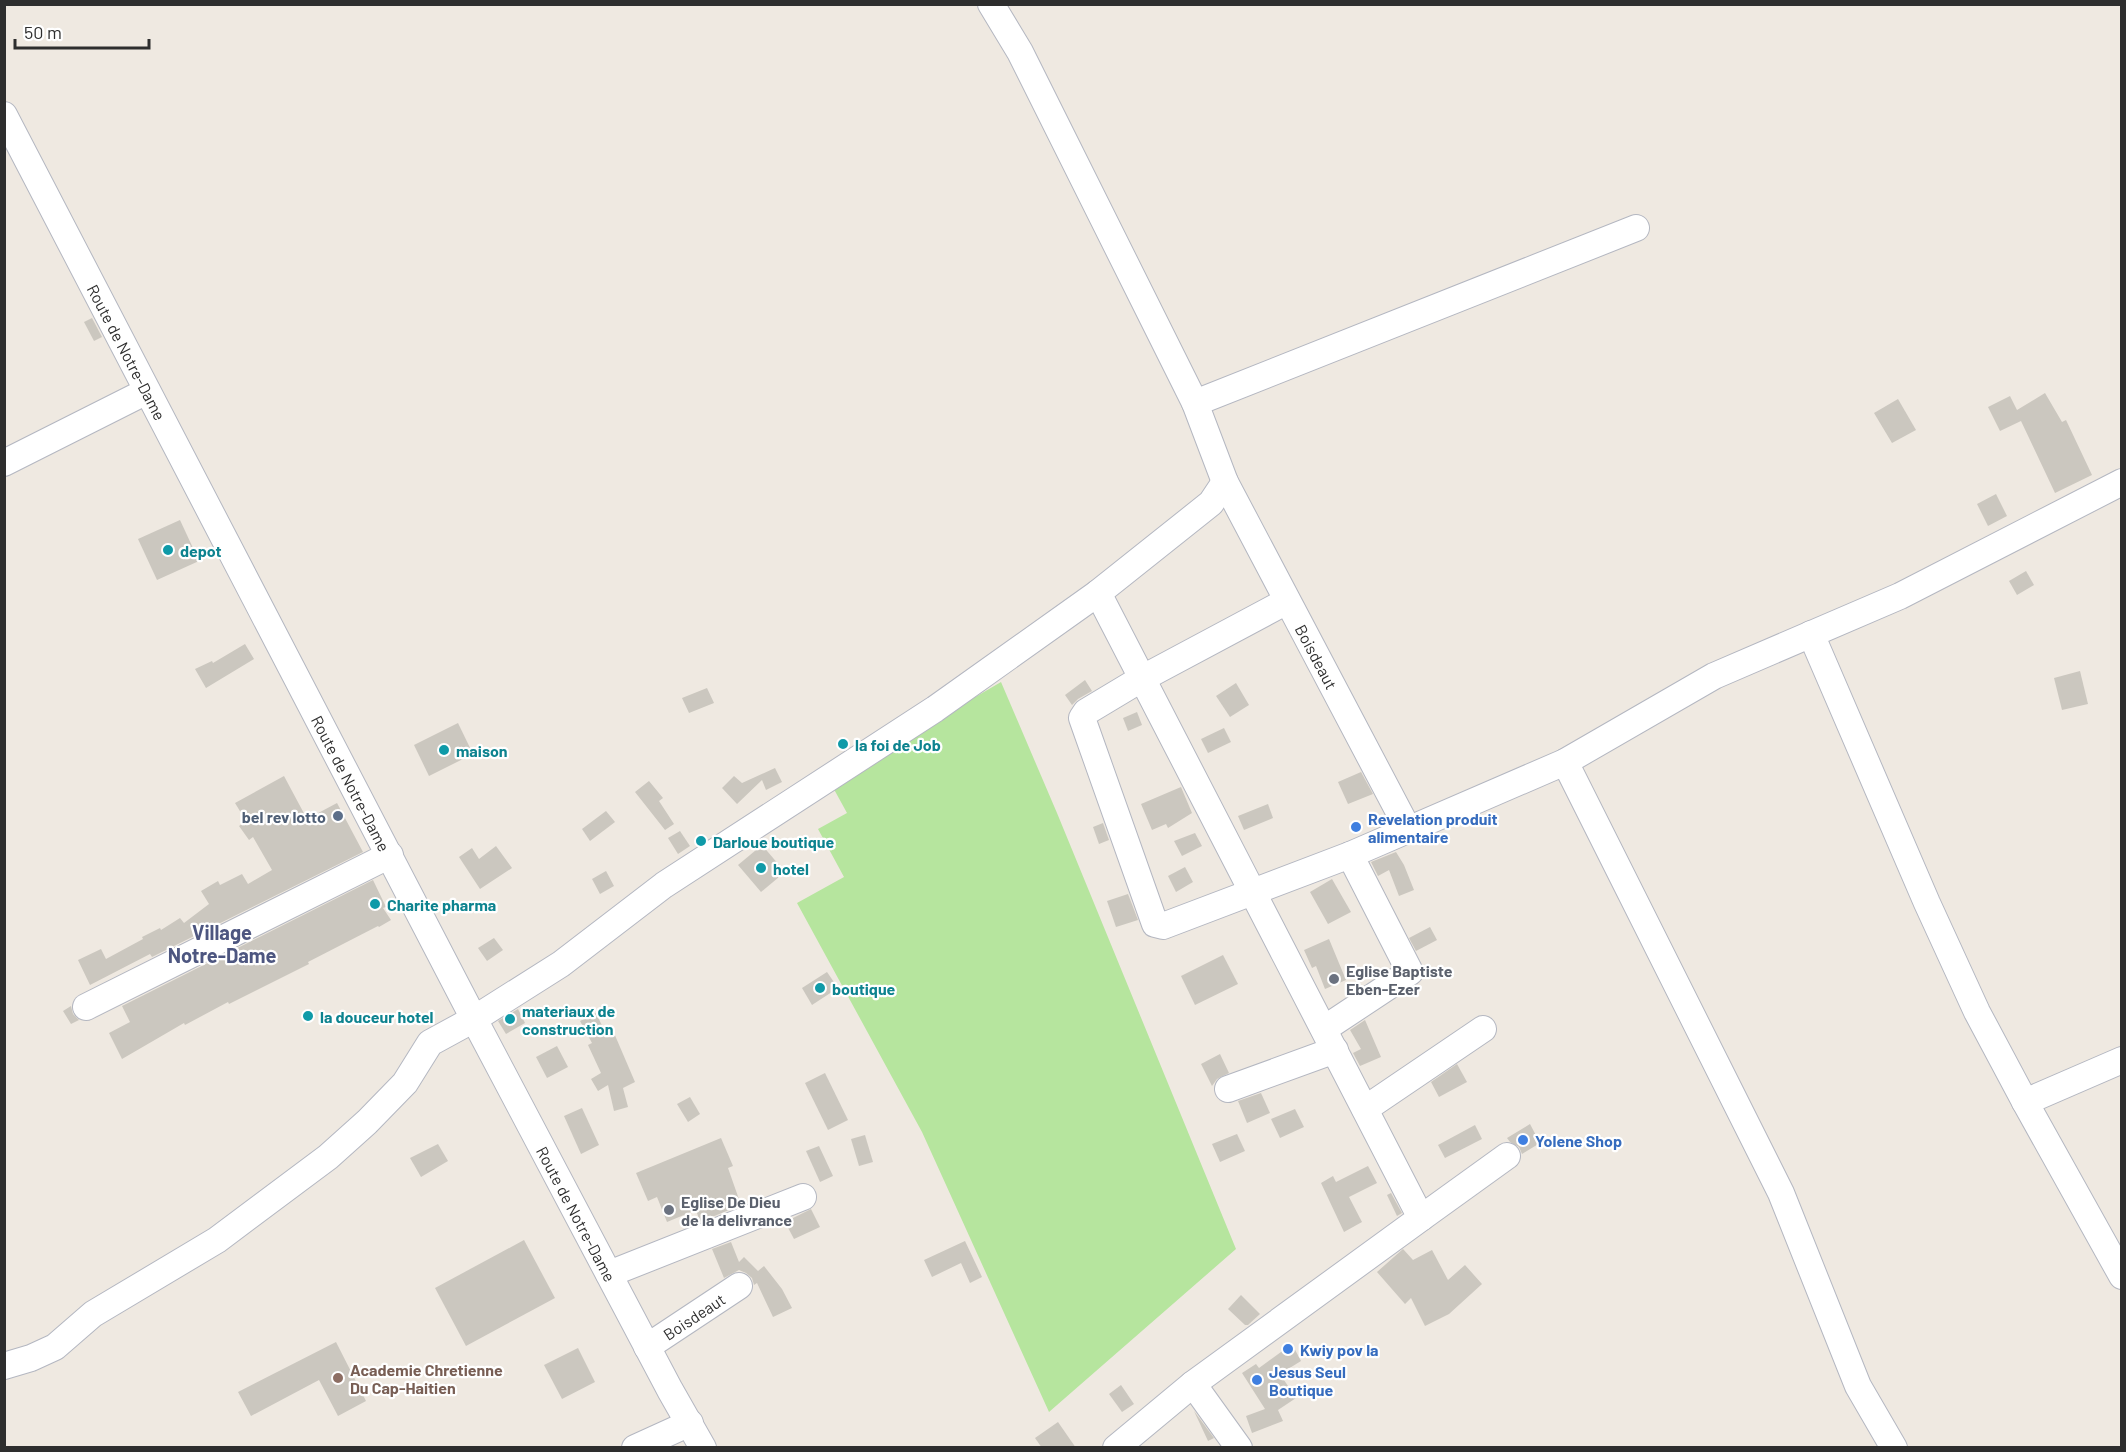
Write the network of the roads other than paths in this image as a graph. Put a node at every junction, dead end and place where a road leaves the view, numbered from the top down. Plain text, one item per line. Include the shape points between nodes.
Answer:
1 (991, 4) edge
2 (4, 115) edge
3 (1635, 228) dead end
4 (147, 391) junction
5 (1195, 403) junction
6 (4, 464) edge
7 (1225, 482) junction
8 (2121, 482) edge
9 (1098, 593) junction
10 (1287, 601) junction
11 (1811, 634) junction
12 (1141, 679) junction
13 (1565, 762) junction
14 (1409, 831) junction
15 (390, 855) junction
16 (1350, 855) junction
17 (1252, 892) junction
18 (86, 1007) dead end
19 (486, 1012) junction
20 (1483, 1029) dead end
21 (1329, 1039) junction
22 (2121, 1060) edge
23 (1228, 1089) dead end
24 (2025, 1102) junction
25 (1365, 1109) junction
26 (1506, 1156) dead end
27 (803, 1197) dead end
28 (1421, 1218) junction
29 (609, 1274) junction
30 (2121, 1276) edge
31 (739, 1286) dead end
32 (647, 1347) junction
33 (4, 1366) edge
34 (1193, 1384) junction
35 (690, 1423) junction
36 (635, 1448) edge
37 (703, 1448) edge
38 (1116, 1448) edge
39 (1239, 1448) edge
40 (1894, 1448) edge

1 - 5 street, Boisdeaut via 1020,52
2 - 4 street, Route de Notre-Dame
3 - 5 street
4 - 6 street
4 - 15 street, Route de Notre-Dame
5 - 7 street, Boisdeaut
7 - 9 street via 1211,503
7 - 10 street, Boisdeaut
8 - 11 street via 1900,596
9 - 12 street
9 - 19 street via 935,709 664,885 561,964
10 - 12 street
10 - 14 street, Boisdeaut
11 - 13 street via 1714,676
11 - 24 street via 1927,903 1977,1012
12 - 17 street
12 - 17 street via 1082,718 1155,924 1163,926
13 - 14 street
13 - 40 street via 1781,1193 1858,1386
14 - 16 street
15 - 18 street
15 - 19 street, Route de Notre-Dame
16 - 17 street
16 - 21 street via 1410,972
17 - 21 street
19 - 29 street, Route de Notre-Dame
19 - 33 street via 430,1043 405,1083 367,1122 328,1157 217,1240 93,1314 55,1347
20 - 25 street
21 - 23 street
21 - 25 street
22 - 24 street
24 - 30 street
25 - 28 street
26 - 28 street
27 - 29 street
28 - 34 street
29 - 32 street, Route de Notre-Dame
31 - 32 street, Boisdeaut
32 - 35 street, Route de Notre-Dame
34 - 38 street
34 - 39 street
35 - 36 street
35 - 37 street, Route de Notre-Dame

